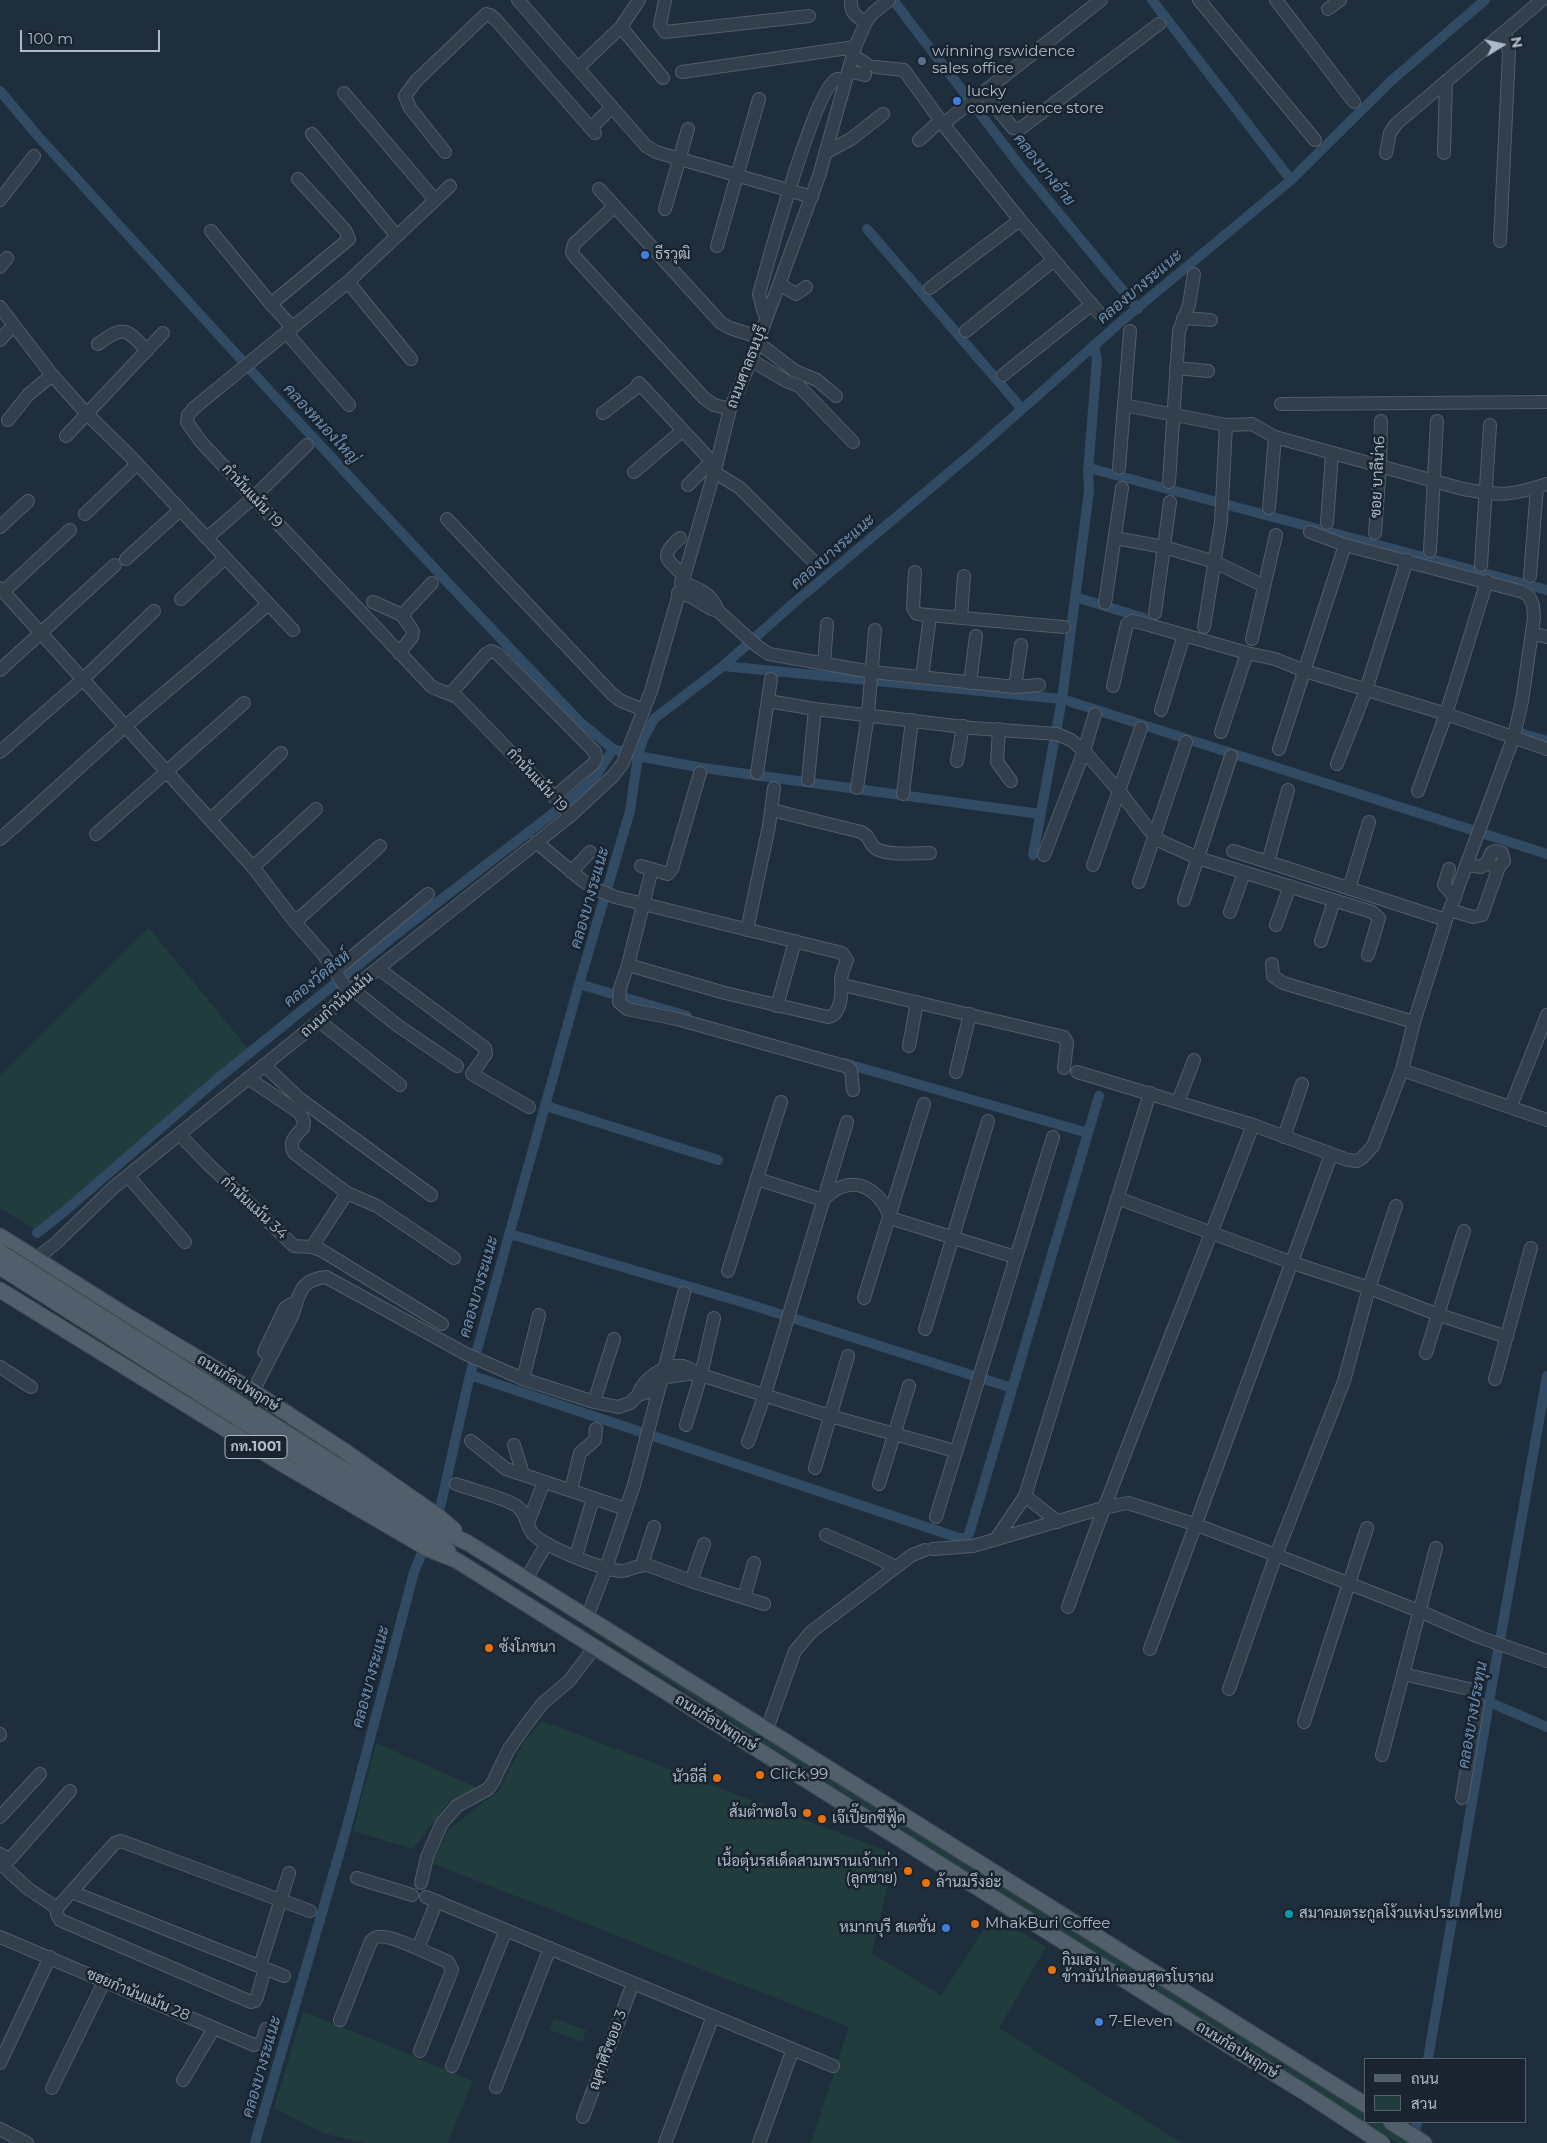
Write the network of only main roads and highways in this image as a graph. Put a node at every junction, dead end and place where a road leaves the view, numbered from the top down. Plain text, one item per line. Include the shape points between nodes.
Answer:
1 (0, 1236) edge
2 (0, 1252) edge
3 (37, 1258) junction
4 (0, 1267) edge
5 (1, 1292) edge
6 (124, 1314) junction
7 (98, 1351) junction
8 (239, 1412) junction
9 (427, 1529) junction
10 (1364, 2105) edge
11 (1393, 2123) edge
12 (1423, 2142) edge
13 (1382, 2143) edge

1 - 3 main road, ถนนกัลปพฤกษ์ / กท.1001
2 - 8 main road, ถนนกัลปพฤกษ์ / กท.1001, bridge
3 - 5 main road
3 - 6 main road, ถนนกัลปพฤกษ์ / กท.1001
4 - 8 main road, ถนนกัลปพฤกษ์ / กท.1001, bridge
5 - 7 main road, ถนนกัลปพฤกษ์ / กท.1001
6 - 7 main road via 110,1312 97,1315 85,1325 86,1338
6 - 9 main road, ถนนกัลปพฤกษ์ / กท.1001 via 250,1389
7 - 9 main road, ถนนกัลปพฤกษ์ / กท.1001 via 293,1470
8 - 9 main road, ถนนกัลปพฤกษ์ / กท.1001
9 - 10 main road, ถนนกัลปพฤกษ์ / กท.1001 via 468,1543
9 - 13 main road, ถนนกัลปพฤกษ์ / กท.1001 via 456,1560
11 - 12 main road

